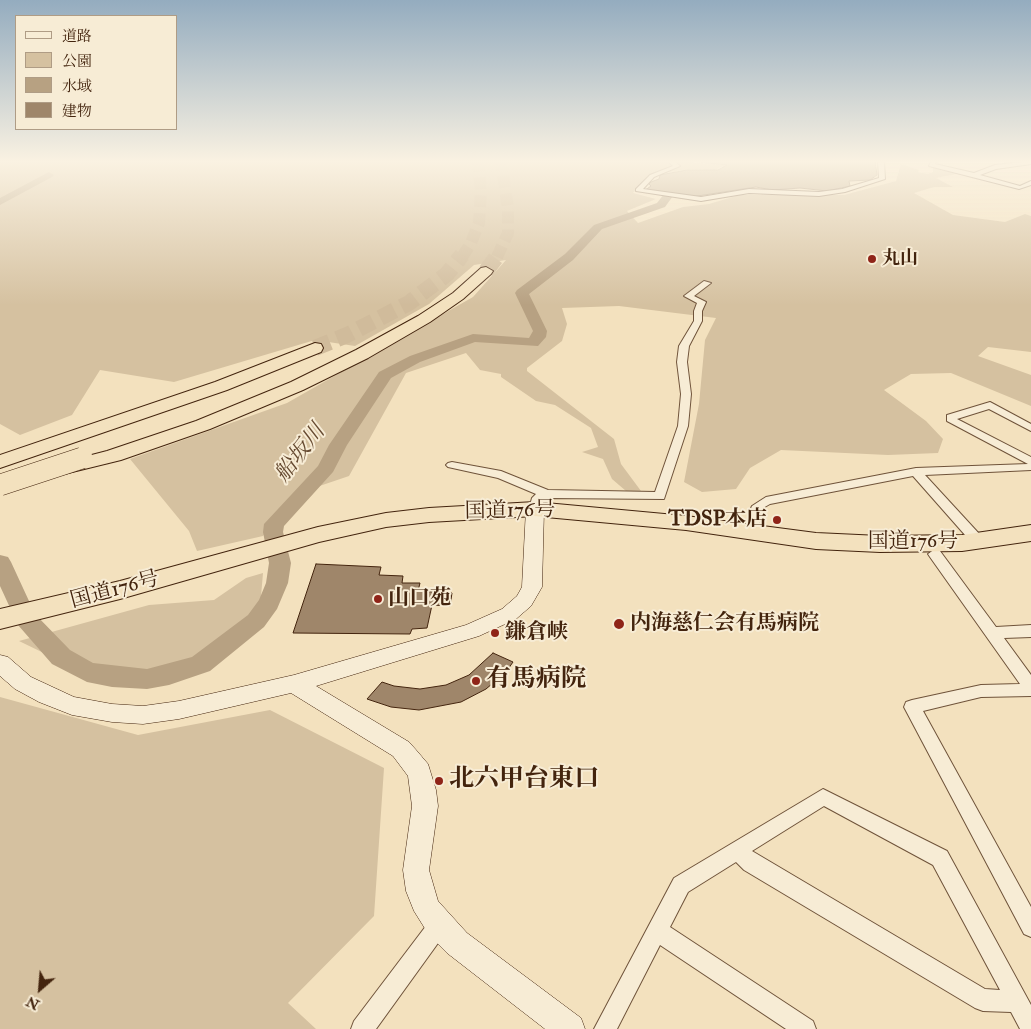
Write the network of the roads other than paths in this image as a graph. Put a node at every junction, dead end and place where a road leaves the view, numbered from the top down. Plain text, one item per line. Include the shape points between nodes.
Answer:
1 (486, 271) tunnel mouth
2 (707, 283) dead end
3 (315, 348) tunnel mouth
4 (1031, 428) edge
5 (67, 434) junction
6 (0, 447) edge
7 (1031, 461) edge
8 (0, 462) edge
9 (78, 463) junction
10 (452, 465) dead end
11 (1031, 467) edge
12 (916, 472) junction
13 (0, 478) edge
14 (0, 485) edge
15 (538, 508) junction
16 (753, 533) junction
17 (1031, 533) edge
18 (978, 541) junction
19 (1031, 544) edge
20 (935, 554) junction
21 (124, 594) junction
22 (0, 619) edge
23 (0, 630) edge
24 (1031, 630) edge
25 (992, 633) junction
26 (0, 664) edge
27 (294, 684) junction
28 (1031, 689) edge
29 (738, 851) junction
30 (1030, 924) edge
31 (439, 926) junction
32 (656, 930) junction
33 (1018, 1002) junction
34 (1031, 1027) edge
35 (362, 1029) edge
36 (570, 1029) edge
37 (605, 1029) edge
38 (805, 1029) edge

1 - 9 highway via 458,296 424,319 310,373
2 - 15 street via 688,296 702,302 698,321 684,346 682,362 686,394 683,426 660,496
3 - 5 highway via 221,386 135,410
4 - 7 street via 990,405 951,418
5 - 6 highway
5 - 8 highway
9 - 13 highway, bridge
9 - 14 highway, bridge
10 - 15 street via 501,475
11 - 12 street
12 - 16 street via 766,501 754,513
12 - 18 street
15 - 16 highway, 国道176号
15 - 20 highway, 国道176号 via 630,526 817,550
15 - 21 highway, 国道176号 via 485,521 416,526 317,540
15 - 27 street via 532,587 524,601 509,614 472,631
16 - 18 highway, 国道176号 via 816,541 880,544
17 - 18 highway, 国道176号
19 - 20 highway, 国道176号
20 - 25 street
21 - 22 highway, 国道176号
21 - 23 highway, 国道176号
24 - 25 street
25 - 28 street
26 - 27 street via 23,683 47,696 72,706 112,713 143,715 179,710
27 - 31 street via 401,749 419,772 425,806 416,870 428,911
28 - 30 street via 981,691 912,706
29 - 32 street via 680,885
29 - 33 street via 751,863 983,1000
29 - 33 street via 823,797 940,858
31 - 35 street
31 - 36 street
32 - 37 street
32 - 38 street
33 - 34 street

